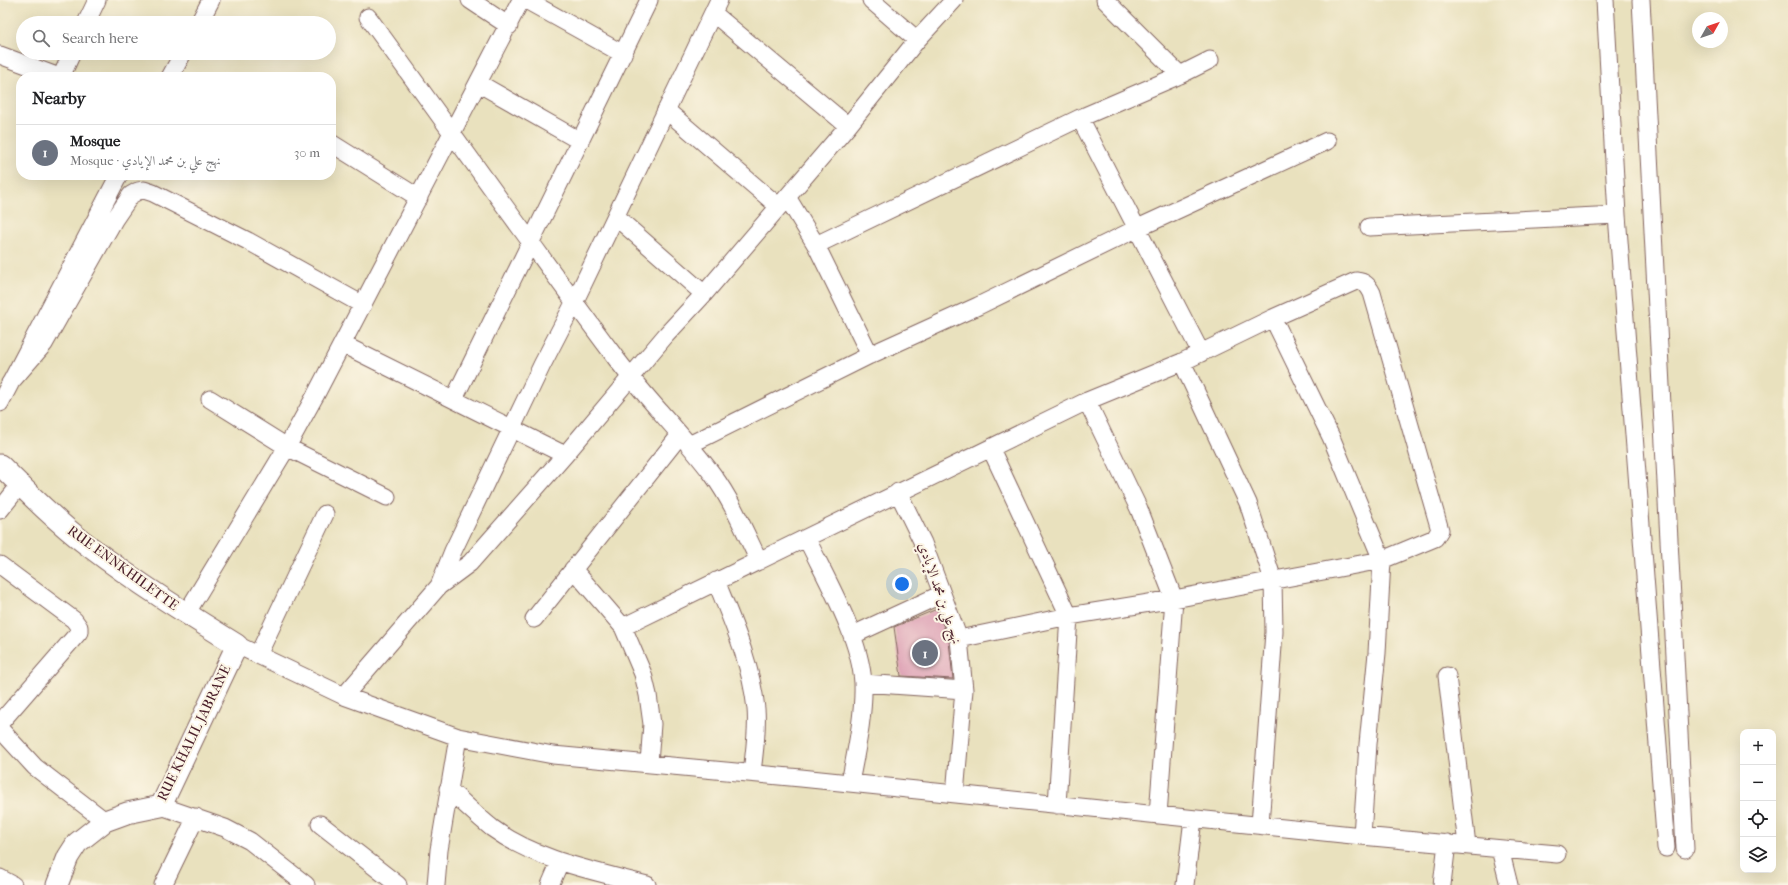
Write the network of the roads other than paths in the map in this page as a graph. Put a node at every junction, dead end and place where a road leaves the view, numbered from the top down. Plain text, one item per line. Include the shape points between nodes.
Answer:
1 (97, 0) edge
2 (211, 0) edge
3 (470, 0) edge
4 (521, 0) edge
5 (526, 0) edge
6 (649, 0) edge
7 (871, 0) edge
8 (954, 0) edge
9 (1105, 0) edge
10 (1605, 0) edge
11 (1641, 0) edge
12 (716, 6) edge
13 (89, 16) edge
14 (203, 16) edge
15 (368, 17) dead end
16 (509, 26) junction
17 (917, 40) junction
18 (623, 54) junction
19 (0, 55) edge
20 (68, 60) edge
21 (179, 60) edge
22 (1210, 60) dead end
23 (46, 72) edge
24 (62, 72) edge
25 (173, 72) edge
26 (1180, 74) junction
27 (478, 83) junction
28 (666, 110) junction
29 (1080, 118) junction
30 (848, 126) junction
31 (452, 133) junction
32 (580, 141) junction
33 (1327, 141) dead end
34 (336, 146) edge
35 (116, 180) edge
36 (419, 198) junction
37 (783, 202) junction
38 (1617, 215) junction
39 (616, 217) junction
40 (1369, 227) dead end
41 (1138, 228) junction
42 (530, 244) junction
43 (816, 245) junction
44 (704, 294) junction
45 (574, 303) junction
46 (363, 305) junction
47 (1273, 318) junction
48 (342, 344) junction
49 (1201, 354) junction
50 (870, 355) junction
51 (1182, 362) junction
52 (630, 378) junction
53 (10, 383) junction
54 (454, 399) junction
55 (210, 400) dead end
56 (1087, 401) junction
57 (0, 403) edge
58 (512, 430) junction
59 (685, 440) junction
60 (287, 447) junction
61 (991, 449) junction
62 (565, 455) junction
63 (0, 465) edge
64 (20, 485) junction
65 (898, 492) junction
66 (387, 497) dead end
67 (0, 510) edge
68 (325, 514) dead end
69 (807, 539) junction
70 (1382, 560) junction
71 (759, 561) junction
72 (0, 565) edge
73 (573, 569) junction
74 (1273, 580) junction
75 (716, 581) junction
76 (439, 586) junction
77 (942, 594) junction
78 (1174, 599) junction
79 (186, 614) junction
80 (1069, 616) junction
81 (534, 619) dead end
82 (623, 627) junction
83 (853, 634) junction
84 (959, 639) junction
85 (237, 645) junction
86 (258, 655) junction
87 (1447, 676) dead end
88 (862, 683) junction
89 (964, 690) junction
90 (344, 696) junction
91 (0, 722) edge
92 (0, 729) edge
93 (458, 737) junction
94 (649, 763) junction
95 (752, 773) junction
96 (850, 783) junction
97 (448, 789) junction
98 (955, 794) junction
99 (1058, 805) junction
100 (161, 806) junction
101 (1158, 815) junction
102 (196, 817) junction
103 (1193, 819) junction
104 (105, 821) junction
105 (320, 824) dead end
106 (1260, 825) junction
107 (1362, 836) junction
108 (1447, 844) junction
109 (1467, 845) junction
110 (1666, 848) dead end
111 (1500, 849) junction
112 (1685, 850) dead end
113 (1558, 854) dead end
114 (560, 862) junction
115 (0, 878) edge
116 (166, 884) edge
117 (13, 885) edge
118 (57, 885) edge
119 (306, 885) edge
120 (398, 885) edge
121 (436, 885) edge
122 (550, 885) edge
123 (647, 885) edge
124 (1185, 885) edge
125 (1442, 885) edge
126 (1509, 885) edge

1 - 13 street
2 - 14 street
3 - 16 street
4 - 16 street
5 - 18 street
6 - 18 street
7 - 17 street
8 - 17 street
9 - 26 street
10 - 38 street
11 - 112 street
12 - 28 street
12 - 30 street
15 - 31 street
16 - 27 street
17 - 30 street
18 - 32 street
19 - 23 street
20 - 24 street
21 - 25 street
22 - 26 street
26 - 29 street
27 - 31 street
27 - 32 street
28 - 37 street
28 - 39 street
29 - 41 street
29 - 43 street
30 - 37 street
31 - 36 street
31 - 42 street
32 - 42 street
33 - 41 street
34 - 36 street
35 - 53 street
36 - 46 street
37 - 43 street
37 - 44 street
38 - 40 street
38 - 110 street
39 - 44 street
39 - 45 street
41 - 49 street
41 - 50 street
42 - 45 street
42 - 54 street
43 - 50 street
44 - 52 street
45 - 52 street
45 - 58 street
46 - 48 street
46 - 53 street via 248,241 154,193 138,191 131,195 114,220 44,344
47 - 49 street
47 - 70 street via 1331,437
47 - 70 street via 1356,281 1368,285 1372,293 1440,530 1435,538
48 - 54 street
48 - 60 street
49 - 51 street
50 - 59 street
51 - 56 street
51 - 74 street via 1248,503
52 - 59 street
52 - 62 street
53 - 57 street
54 - 58 street
55 - 60 street
56 - 61 street
56 - 78 street via 1139,509
58 - 62 street
58 - 76 street via 453,551
59 - 71 street via 714,476
59 - 73 street
60 - 66 street
60 - 79 street
61 - 65 street
61 - 80 street
62 - 76 street via 470,563
63 - 64 street, RUE ENNKHILETTE
64 - 67 street
64 - 79 street, RUE ENNKHILETTE via 90,547
65 - 69 street
65 - 77 street, نهج علي بن محمد الإيادي via 923,543
68 - 86 street
69 - 71 street
69 - 83 street
70 - 74 street
70 - 107 street
71 - 75 street
72 - 91 street via 74,620 79,627 79,632
73 - 81 street
73 - 82 street
74 - 78 street
74 - 106 street via 1274,632
75 - 82 street
75 - 95 street via 744,650 752,688 756,724
76 - 90 street
77 - 83 street
77 - 84 street, نهج علي بن محمد الإيادي
78 - 80 street
78 - 101 street
79 - 85 street, RUE ENNKHILETTE
80 - 84 street
80 - 99 street
82 - 94 street via 648,695 652,724
83 - 88 street
84 - 89 street, نهج علي بن محمد الإيادي
85 - 86 street
85 - 100 street, RUE KHALIL JABRANE
86 - 90 street
87 - 109 street
88 - 89 street
88 - 96 street via 859,733
89 - 98 street, نهج علي بن محمد الإيادي
90 - 93 street
92 - 104 street via 35,767
93 - 94 street via 554,755
93 - 97 street
94 - 95 street
95 - 96 street
96 - 98 street
97 - 114 street via 492,828
97 - 121 street
98 - 99 street
99 - 101 street
100 - 102 street
100 - 104 street, RUE KHALIL JABRANE via 127,813
101 - 103 street
102 - 116 street
102 - 119 street via 250,841
103 - 106 street
103 - 124 street
104 - 118 street, RUE KHALIL JABRANE via 77,843 68,857
105 - 120 street
106 - 107 street
107 - 108 street
108 - 109 street
108 - 125 street
109 - 111 street
111 - 113 street
111 - 126 street
114 - 122 street
114 - 123 street
115 - 117 street

